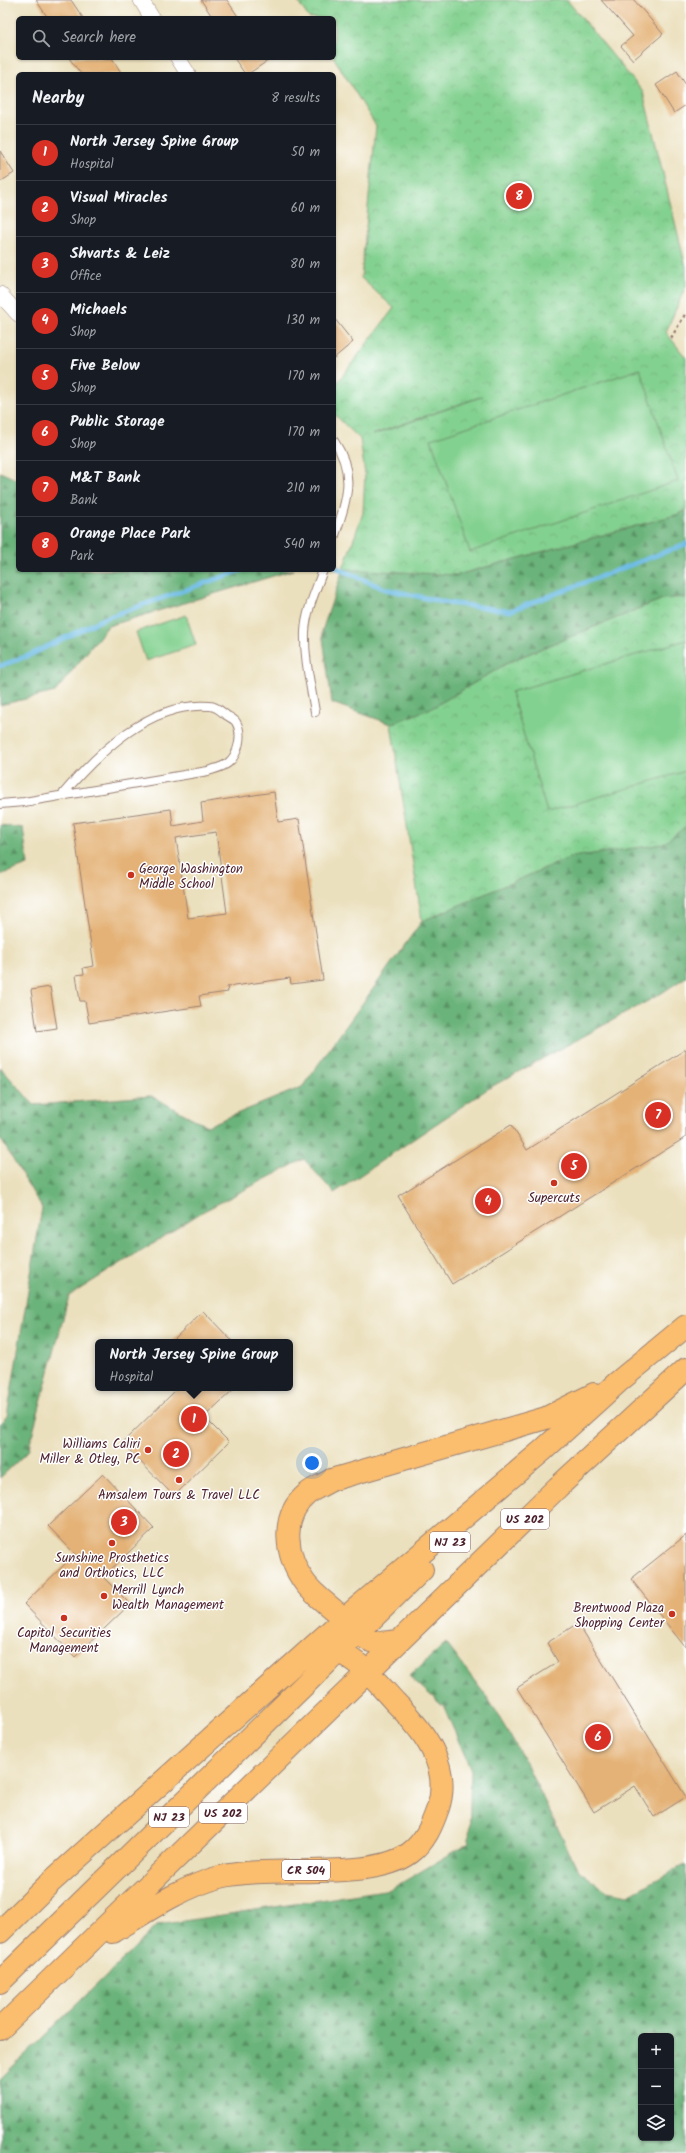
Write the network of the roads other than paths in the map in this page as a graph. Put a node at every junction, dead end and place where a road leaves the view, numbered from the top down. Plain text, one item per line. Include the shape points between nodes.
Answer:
1 (141, 0) edge
2 (151, 16) edge
3 (179, 60) edge
4 (187, 72) edge
5 (0, 294) edge
6 (16, 312) edge
7 (336, 444) edge
8 (336, 531) edge
9 (322, 572) edge
10 (315, 712) dead end
11 (62, 795) junction
12 (0, 804) edge
13 (686, 1326) edge
14 (686, 1369) edge
15 (618, 1382) junction
16 (351, 1626) junction
17 (399, 1641) junction
18 (338, 1653) junction
19 (305, 1654) junction
20 (367, 1673) junction
21 (0, 1932) edge
22 (80, 1952) junction
23 (0, 1982) edge
24 (0, 2029) edge

1 - 2 street
3 - 4 street
5 - 6 street
7 - 8 lane via 347,468 349,485
9 - 10 lane via 305,631
11 - 11 lane via 208,771 228,764 238,750 240,734 235,721 212,706 187,706 159,714 126,734 85,768
11 - 12 lane
13 - 15 highway
14 - 17 highway, US 202 via 600,1446
15 - 16 highway, NJ 23
15 - 16 highway via 546,1418 331,1480 307,1494 293,1513 289,1524 290,1552 306,1583
16 - 17 highway via 375,1642
16 - 18 highway, NJ 23
16 - 19 highway
17 - 20 highway, US 202
18 - 19 highway
18 - 20 highway, CR 504
18 - 23 highway, NJ 23
19 - 21 highway via 52,1880
20 - 22 highway, US 202
20 - 22 highway, CR 504 via 425,1735 438,1763 441,1778 440,1802 433,1824 418,1846 409,1854 392,1862 362,1869 260,1871 219,1877 157,1905
22 - 24 highway, US 202

